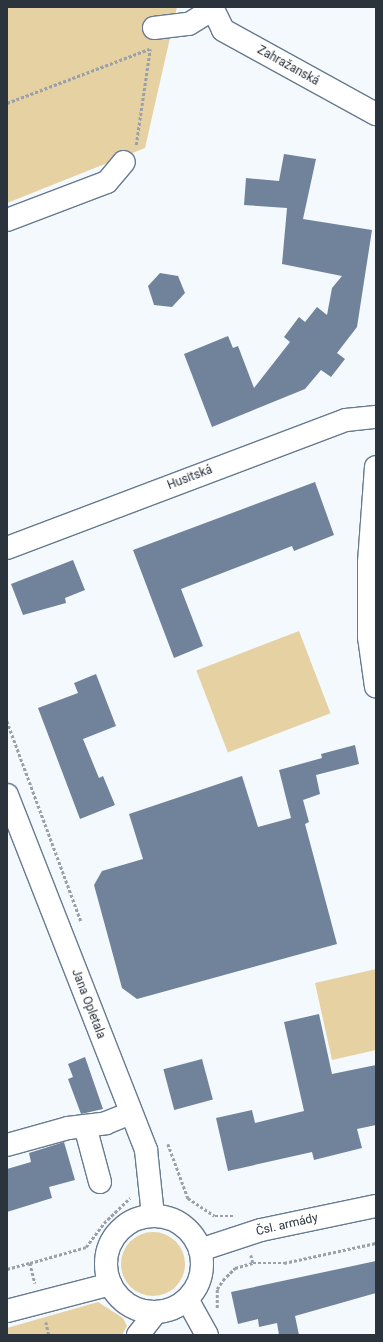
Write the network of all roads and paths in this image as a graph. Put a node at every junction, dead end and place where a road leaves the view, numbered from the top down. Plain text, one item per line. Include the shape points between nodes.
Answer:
1 (212, 8) edge
2 (152, 38) junction
3 (7, 102) edge
4 (376, 114) edge
5 (124, 162) joint
6 (7, 220) edge
7 (376, 417) edge
8 (376, 467) edge
9 (7, 548) edge
10 (373, 637) edge
11 (376, 687) edge
12 (7, 721) edge
13 (7, 795) edge
14 (83, 925) dead end
15 (132, 1113) junction
16 (84, 1126) junction
17 (167, 1142) dead end
18 (7, 1145) edge
19 (100, 1182) dead end
20 (132, 1194) dead end
21 (376, 1206) edge
22 (239, 1215) dead end
23 (153, 1216) junction
24 (376, 1220) edge
25 (261, 1230) junction
26 (376, 1243) edge
27 (200, 1250) junction
28 (250, 1250) dead end
29 (30, 1263) dead end
30 (253, 1263) junction
31 (111, 1284) junction
32 (187, 1299) junction
33 (7, 1311) edge
34 (156, 1312) junction
35 (219, 1314) dead end
36 (138, 1335) edge
37 (207, 1335) edge

1 - 2 street via 189,24
1 - 4 street, Zahražanská via 223,30
2 - 3 path
2 - 5 path via 135,152
5 - 6 street via 107,182
7 - 9 street, Husitská via 346,420
8 - 10 street via 369,563
10 - 11 street
12 - 14 path
13 - 15 street, Jana Opletala
15 - 16 street via 106,1123
15 - 23 street, Jana Opletala via 146,1150
16 - 18 street
16 - 19 street
17 - 22 path via 188,1198 215,1216
20 - 29 path via 86,1247
21 - 25 street, Čsl. armády
23 - 27 street via 169,1218 182,1225 193,1236
23 - 31 street via 131,1223 114,1238 107,1261
24 - 25 street via 285,1240
25 - 27 street, Čsl. armády
26 - 30 path via 284,1263
27 - 32 street via 200,1277
28 - 30 path
30 - 35 path via 235,1268 217,1289
31 - 33 street
31 - 34 street via 129,1305
32 - 34 street via 172,1310
32 - 37 street
34 - 36 street

